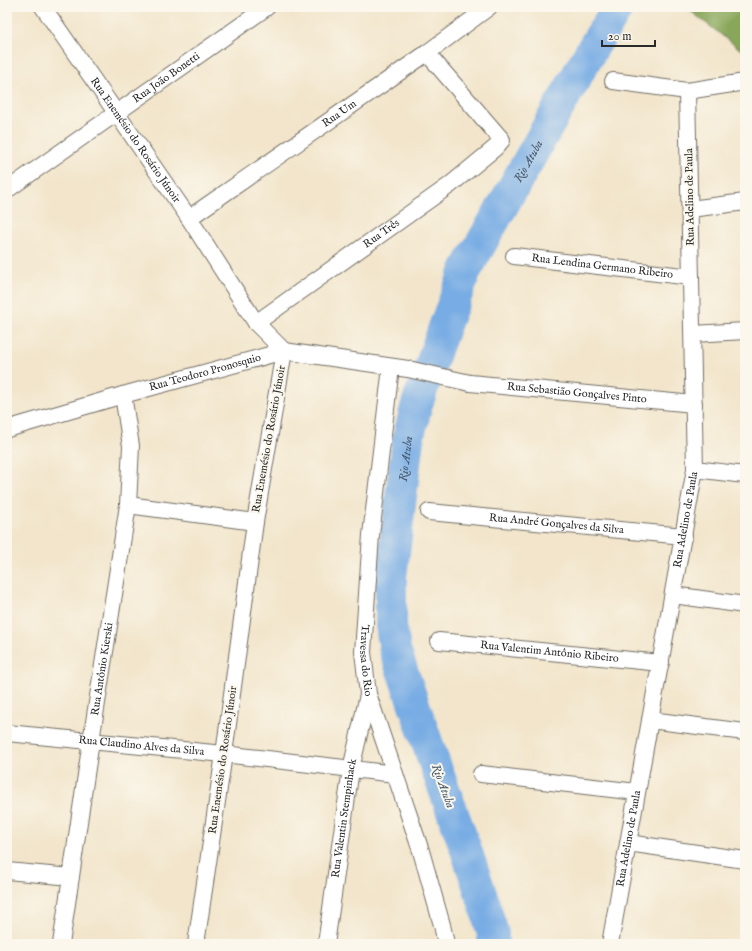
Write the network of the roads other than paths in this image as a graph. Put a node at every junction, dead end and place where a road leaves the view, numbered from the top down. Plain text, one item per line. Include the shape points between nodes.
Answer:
1 (43, 7) edge
2 (267, 7) edge
3 (489, 7) edge
4 (427, 53) junction
5 (613, 81) dead end
6 (745, 82) edge
7 (687, 91) junction
8 (116, 113) junction
9 (7, 190) edge
10 (745, 202) edge
11 (690, 209) junction
12 (189, 218) junction
13 (514, 256) dead end
14 (691, 277) junction
15 (256, 323) junction
16 (745, 331) edge
17 (693, 334) junction
18 (284, 351) junction
19 (391, 367) junction
20 (408, 370) joint
21 (123, 395) junction
22 (694, 404) junction
23 (7, 429) edge
24 (696, 468) junction
25 (745, 475) edge
26 (128, 505) junction
27 (429, 512) dead end
28 (255, 522) junction
29 (684, 536) junction
30 (673, 595) junction
31 (745, 605) edge
32 (439, 641) dead end
33 (660, 663) junction
34 (368, 694) junction
35 (650, 720) junction
36 (745, 732) edge
37 (7, 733) edge
38 (91, 741) junction
39 (224, 754) junction
40 (352, 769) junction
41 (395, 774) junction
42 (481, 774) dead end
43 (637, 792) junction
44 (628, 843) junction
45 (745, 860) edge
46 (7, 871) edge
47 (71, 877) junction
48 (61, 944) edge
49 (196, 944) edge
50 (326, 944) edge
51 (446, 944) edge
52 (610, 944) edge

1 - 8 street, Rua Enemésio do Rosário Júnoir
2 - 8 street, Rua João Bonetti
3 - 4 street, Rua Um
4 - 12 street, Rua Um
4 - 15 street, Rua Três via 502,140 450,185
5 - 7 street
6 - 7 street
7 - 11 street, Rua Adelino de Paula
8 - 9 street, Rua João Bonetti
8 - 12 street, Rua Enemésio do Rosário Júnoir
10 - 11 street
11 - 14 street, Rua Adelino de Paula
12 - 15 street, Rua Enemésio do Rosário Júnoir
13 - 14 street, Rua Lendina Germano Ribeiro
14 - 17 street, Rua Adelino de Paula
15 - 18 street, Rua Enemésio do Rosário Júnoir
16 - 17 street
17 - 22 street, Rua Adelino de Paula
18 - 19 street, Rua Teodoro Pronosquio
18 - 21 street, Rua Teodoro Pronosquio
18 - 28 street, Rua Enemésio do Rosário Júnoir
19 - 20 street, Rua Teodoro Pronosquio
19 - 34 street, Travessa do Rio via 370,543 363,652
20 - 22 street, Rua Sebastião Gonçalves Pinto via 459,381
21 - 23 street, Rua Teodoro Pronosquio
21 - 26 street, Rua Antônio Kierski via 131,446
22 - 24 street, Rua Adelino de Paula
24 - 25 street
24 - 29 street, Rua Adelino de Paula
26 - 28 street
26 - 38 street, Rua Antônio Kierski
27 - 29 street, Rua André Gonçalves da Silva
28 - 39 street, Rua Enemésio do Rosário Júnoir
29 - 30 street, Rua Adelino de Paula
30 - 31 street
30 - 33 street, Rua Adelino de Paula
32 - 33 street, Rua Valentim Antônio Ribeiro
33 - 35 street, Rua Adelino de Paula
34 - 40 street, Rua Valentin Stempinhack
34 - 41 street, Travessa do Rio
35 - 36 street
35 - 43 street, Rua Adelino de Paula
37 - 38 street, Rua Claudino Alves da Silva
38 - 39 street, Rua Claudino Alves da Silva
38 - 47 street, Rua Antônio Kierski
39 - 40 street, Rua Claudino Alves da Silva
39 - 49 street, Rua Enemésio do Rosário Júnoir
40 - 41 street, Rua Claudino Alves da Silva
40 - 50 street, Rua Valentin Stempinhack
41 - 51 street, Travessa do Rio via 421,851
42 - 43 street
43 - 44 street, Rua Adelino de Paula
44 - 45 street
44 - 52 street, Rua Adelino de Paula
46 - 47 street
47 - 48 street, Rua Antônio Kierski

